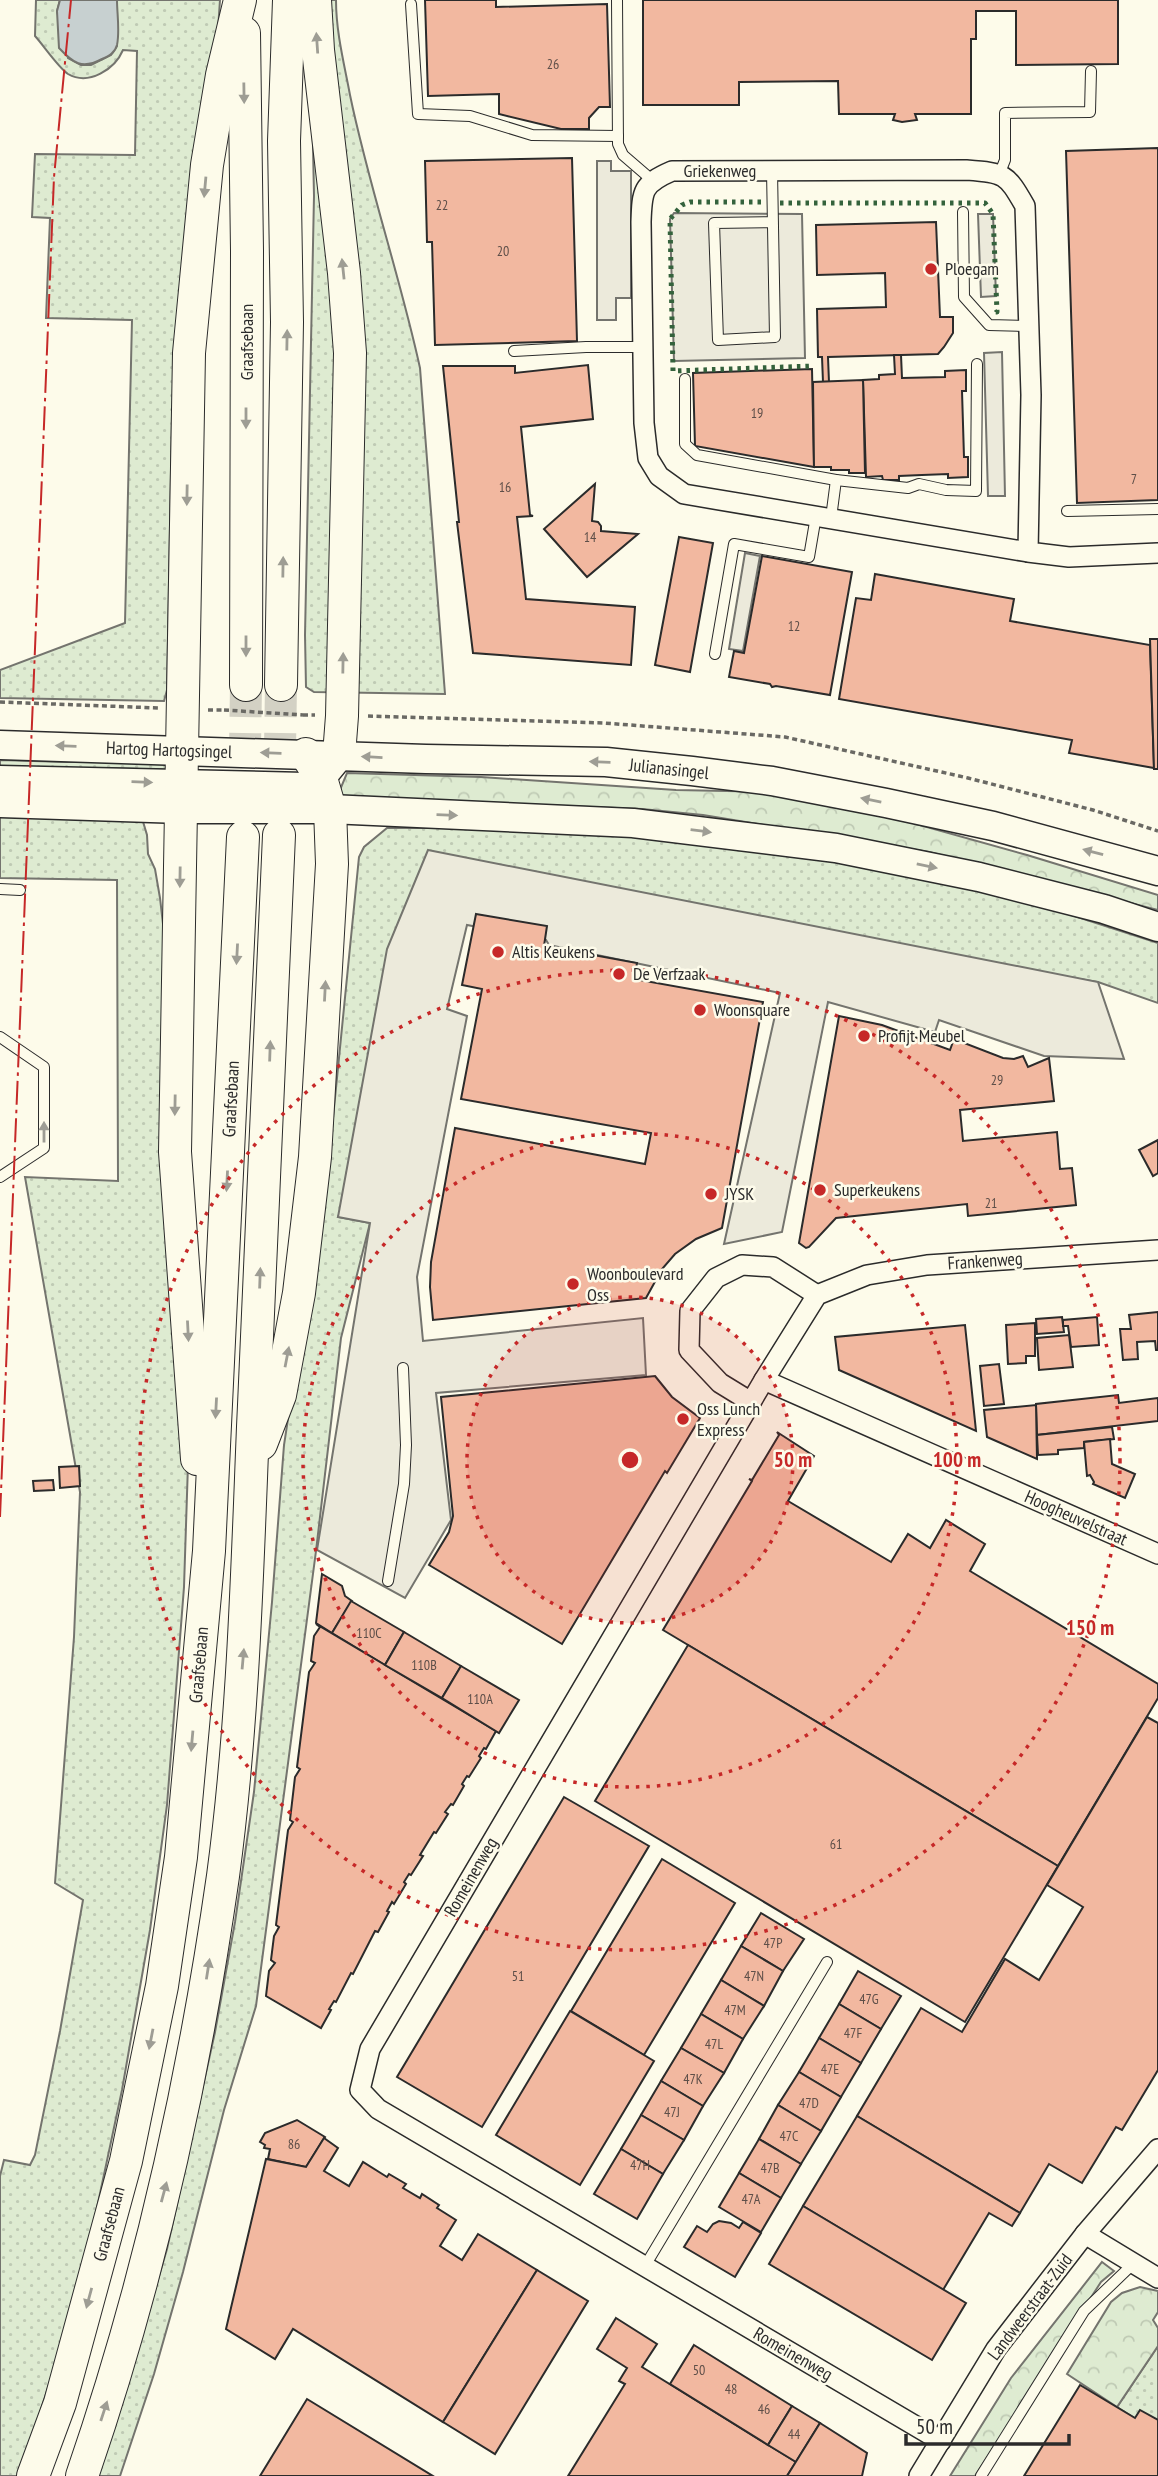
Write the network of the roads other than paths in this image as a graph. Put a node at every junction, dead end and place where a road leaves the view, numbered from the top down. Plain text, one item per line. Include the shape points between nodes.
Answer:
1 (242, 0) edge
2 (289, 0) edge
3 (315, 0) edge
4 (617, 0) edge
5 (411, 4) dead end
6 (1091, 71) dead end
7 (618, 136) junction
8 (772, 171) junction
9 (999, 175) junction
10 (652, 180) junction
11 (963, 212) dead end
12 (772, 222) junction
13 (1028, 326) junction
14 (643, 347) junction
15 (514, 351) dead end
16 (977, 364) dead end
17 (685, 379) dead end
18 (836, 480) junction
19 (1158, 509) edge
20 (1067, 511) dead end
21 (823, 517) junction
22 (1028, 552) junction
23 (1158, 553) edge
24 (715, 654) dead end
25 (246, 685) tunnel mouth
26 (281, 685) tunnel mouth
27 (0, 744) edge
28 (183, 750) junction
29 (322, 763) junction
30 (0, 780) edge
31 (181, 796) junction
32 (0, 803) edge
33 (330, 809) junction
34 (279, 835) tunnel mouth
35 (243, 836) tunnel mouth
36 (1158, 871) edge
37 (0, 889) edge
38 (20, 890) dead end
39 (1158, 927) edge
40 (0, 1037) edge
41 (0, 1177) edge
42 (1158, 1250) edge
43 (817, 1295) junction
44 (403, 1368) dead end
45 (764, 1380) junction
46 (751, 1402) junction
47 (251, 1469) junction
48 (209, 1550) junction
49 (1158, 1554) edge
50 (388, 1581) dead end
51 (827, 1962) dead end
52 (1158, 2149) edge
53 (1085, 2234) junction
54 (1134, 2263) junction
55 (645, 2266) junction
56 (1158, 2278) edge
57 (941, 2441) junction
58 (33, 2476) edge
59 (82, 2476) edge
60 (919, 2476) edge
61 (981, 2476) edge

1 -> 25 main road, Graafsebaan via 247,251
1 -> 28 main road via 222,75 207,165 190,353
26 -> 2 main road
29 -> 3 main road via 342,716 350,353
4 - 7 lane
5 - 7 lane via 418,114 470,116 532,135
6 - 9 lane via 1090,112 1005,113 1005,160
7 - 10 lane via 623,155
8 - 9 street, Griekenweg via 966,170
8 - 10 street, Griekenweg via 672,171
8 - 12 lane
9 - 13 street via 1010,181 1024,206
10 - 14 street via 642,198
11 - 13 lane via 964,297 989,325
12 - 12 lane via 775,337 718,340 715,223
13 - 22 street
14 - 15 lane
14 - 21 street via 648,458 659,476 684,494
16 - 18 lane via 975,491
17 - 18 lane via 685,444 697,455
18 - 21 lane
19 - 20 lane
21 - 22 street
21 - 24 lane via 809,557 734,544
22 - 23 street via 1069,556
28 -> 27 main road, Hartog Hartogsingel
29 -> 28 main road, Hartog Hartogsingel
28 - 31 main road
29 - 31 main road, Julianasingel via 305,787
29 - 33 main road
36 -> 29 main road, Julianasingel via 993,826 772,781 606,762
30 -> 31 main road, Hartog Hartogsingel
31 - 32 main road
31 - 33 main road
31 -> 48 main road via 175,1152 195,1446
33 -> 39 main road via 633,823 836,848 979,877
47 -> 33 main road via 280,1395 299,1293 315,1157 332,864
47 -> 34 main road, Graafsebaan
35 -> 48 main road, Graafsebaan
37 - 38 lane
41 -> 40 lane via 44,1148 44,1067
42 - 43 street, Frankenweg via 927,1265 867,1275
43 - 45 street
43 - 46 street via 773,1267 743,1265 716,1279 690,1311 689,1350 720,1383
44 - 50 lane via 405,1471
45 - 46 street, Romeinenweg
45 - 49 street, Hoogheuvelstraat
46 - 55 street, Romeinenweg via 370,2049 360,2090 377,2109
59 -> 47 main road, Graafsebaan via 106,2408 167,2181 205,1990 235,1750
48 -> 58 main road, Graafsebaan via 181,1857 162,1986 126,2161 60,2403
51 - 55 lane
52 - 53 street, Landweerstraat-Zuid
53 - 54 street
53 - 57 street, Landweerstraat-Zuid via 996,2350
54 - 56 street
54 - 61 lane via 1084,2311
55 - 57 street, Romeinenweg
57 - 60 street, Landweerstraat-Zuid

